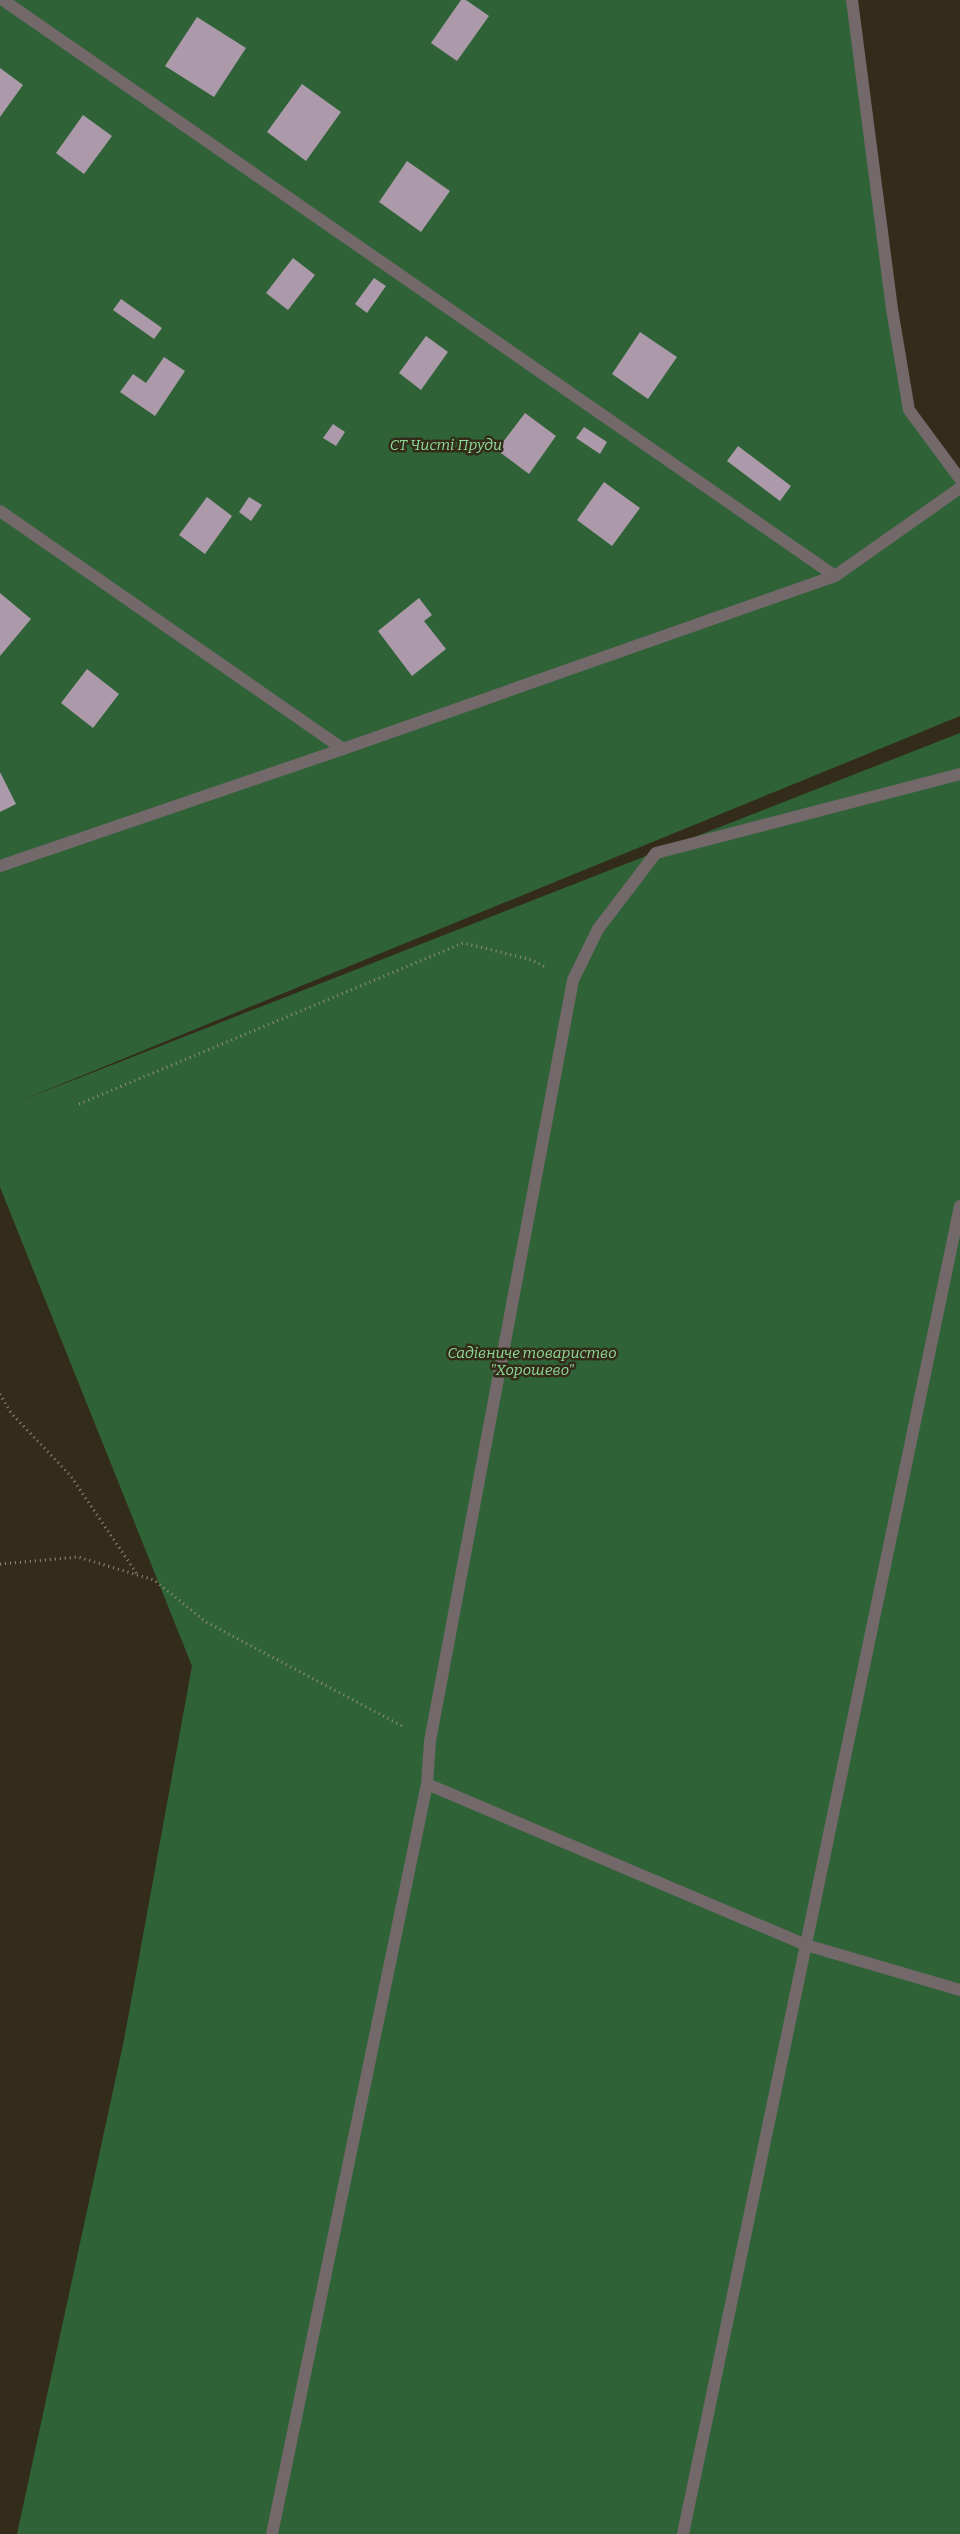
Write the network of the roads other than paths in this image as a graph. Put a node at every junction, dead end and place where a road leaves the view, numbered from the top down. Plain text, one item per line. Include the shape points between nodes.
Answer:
1 (3, 0) edge
2 (852, 0) edge
3 (960, 479) edge
4 (960, 488) edge
5 (0, 511) edge
6 (835, 576) junction
7 (343, 749) junction
8 (960, 774) edge
9 (0, 866) edge
10 (960, 1206) edge
11 (427, 1784) junction
12 (806, 1945) junction
13 (960, 1990) edge
14 (272, 2534) edge
15 (683, 2534) edge

1 - 6 street
2 - 3 street via 908,410
4 - 6 street
5 - 7 street
6 - 7 street
7 - 9 street
8 - 11 street via 656,853 598,929 573,980 430,1741
10 - 12 street
11 - 12 street
11 - 14 street
12 - 13 street
12 - 15 street

